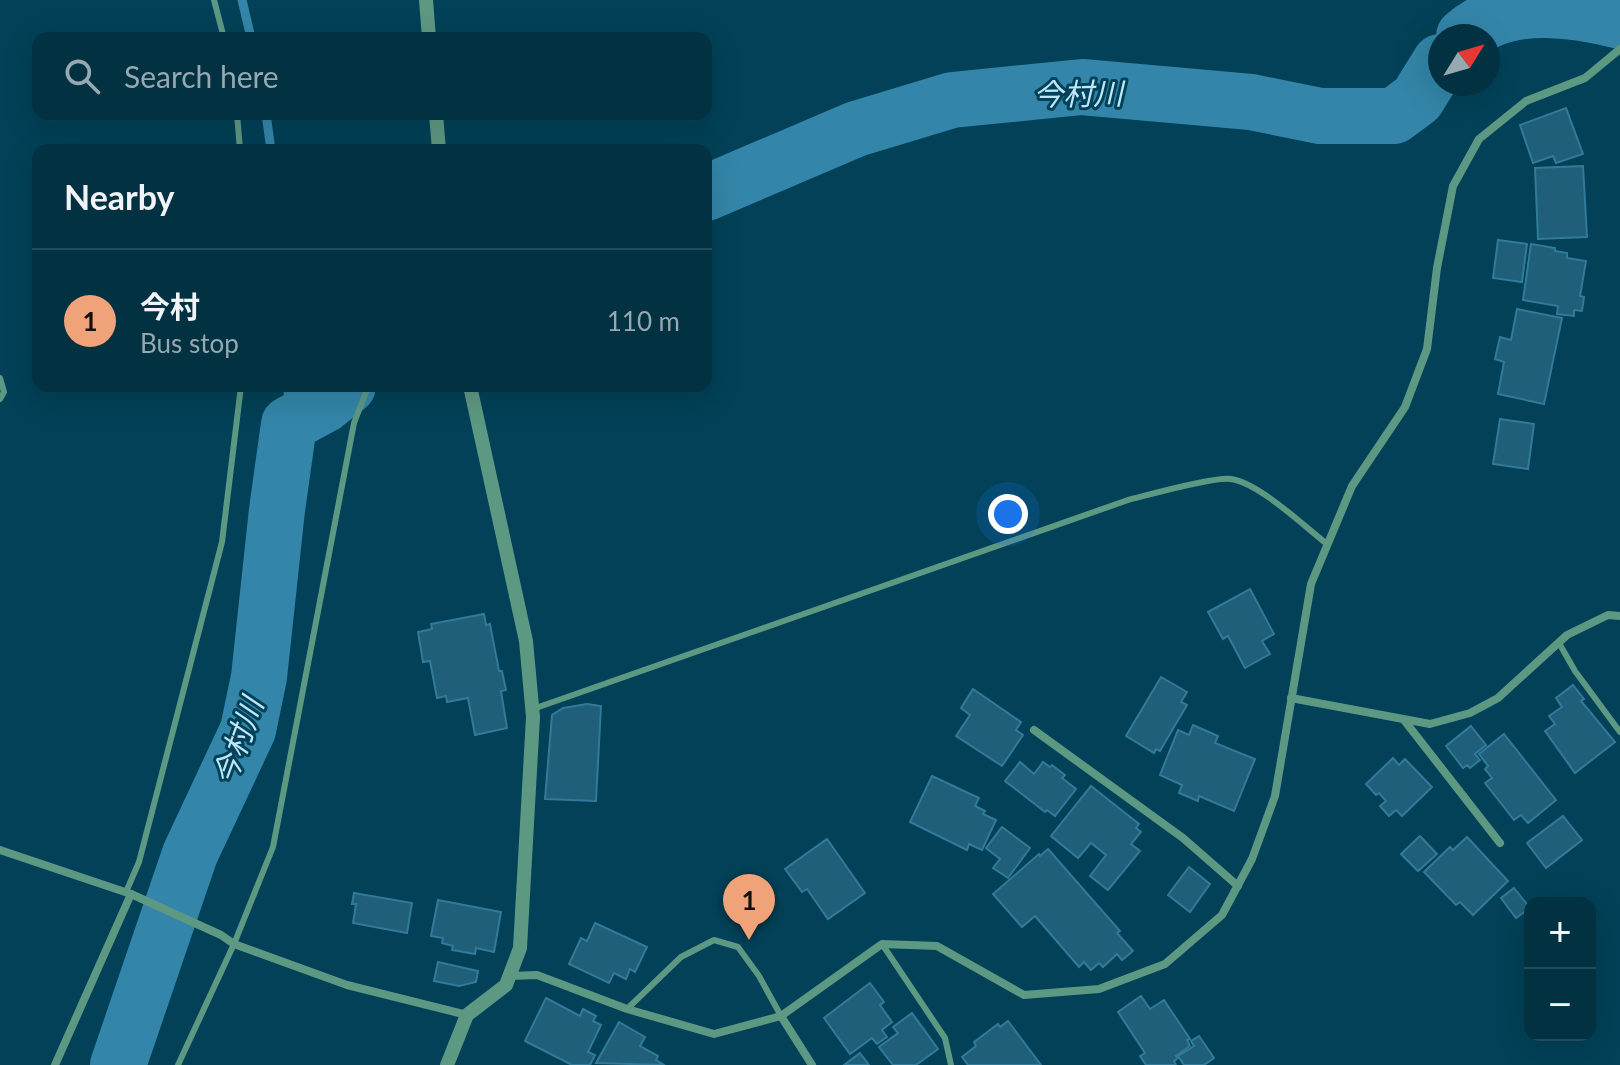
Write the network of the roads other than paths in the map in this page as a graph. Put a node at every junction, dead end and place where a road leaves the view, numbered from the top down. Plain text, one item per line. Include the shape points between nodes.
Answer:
1 (214, 0) edge
2 (426, 0) edge
3 (222, 32) edge
4 (429, 32) edge
5 (1620, 49) edge
6 (238, 120) edge
7 (436, 120) edge
8 (240, 144) edge
9 (438, 144) edge
10 (0, 378) edge
11 (240, 392) edge
12 (366, 392) edge
13 (471, 392) edge
14 (0, 399) edge
15 (1327, 544) junction
16 (1620, 616) edge
17 (1559, 643) junction
18 (1291, 698) junction
19 (533, 709) junction
20 (1404, 719) junction
21 (1034, 730) dead end
22 (1620, 732) edge
23 (1500, 843) dead end
24 (0, 850) edge
25 (1238, 886) junction
26 (129, 893) junction
27 (234, 944) junction
28 (882, 944) junction
29 (510, 976) junction
30 (627, 1009) junction
31 (467, 1015) junction
32 (781, 1016) junction
33 (55, 1065) edge
34 (178, 1065) edge
35 (447, 1065) edge
36 (812, 1065) edge
37 (951, 1065) edge

1 - 3 lane
2 - 4 street
5 - 15 street via 1585,78 1526,101 1479,139 1453,186 1422,364 1405,407 1352,486
6 - 8 lane
7 - 9 street
10 - 14 lane
11 - 26 lane via 222,542
12 - 27 lane via 354,423 273,847
13 - 19 street via 526,641
15 - 18 street via 1311,584
15 - 19 lane via 1259,491 1230,478 1175,489 1128,500
16 - 17 street via 1608,615
17 - 20 street via 1498,698 1470,713 1430,724
17 - 22 lane
18 - 20 street
18 - 25 street via 1275,796
19 - 29 street via 520,948
20 - 23 street
21 - 25 street via 1183,838
24 - 26 street
25 - 28 street via 1222,915 1165,964 1099,989 1024,995 937,946
26 - 27 street
26 - 33 street
27 - 31 street via 347,985
27 - 34 lane
28 - 32 street
28 - 37 lane via 945,1038
29 - 30 street via 537,975
29 - 31 street
30 - 32 street via 714,1034
30 - 32 lane via 681,957 714,940 738,947
31 - 35 street
32 - 36 street

